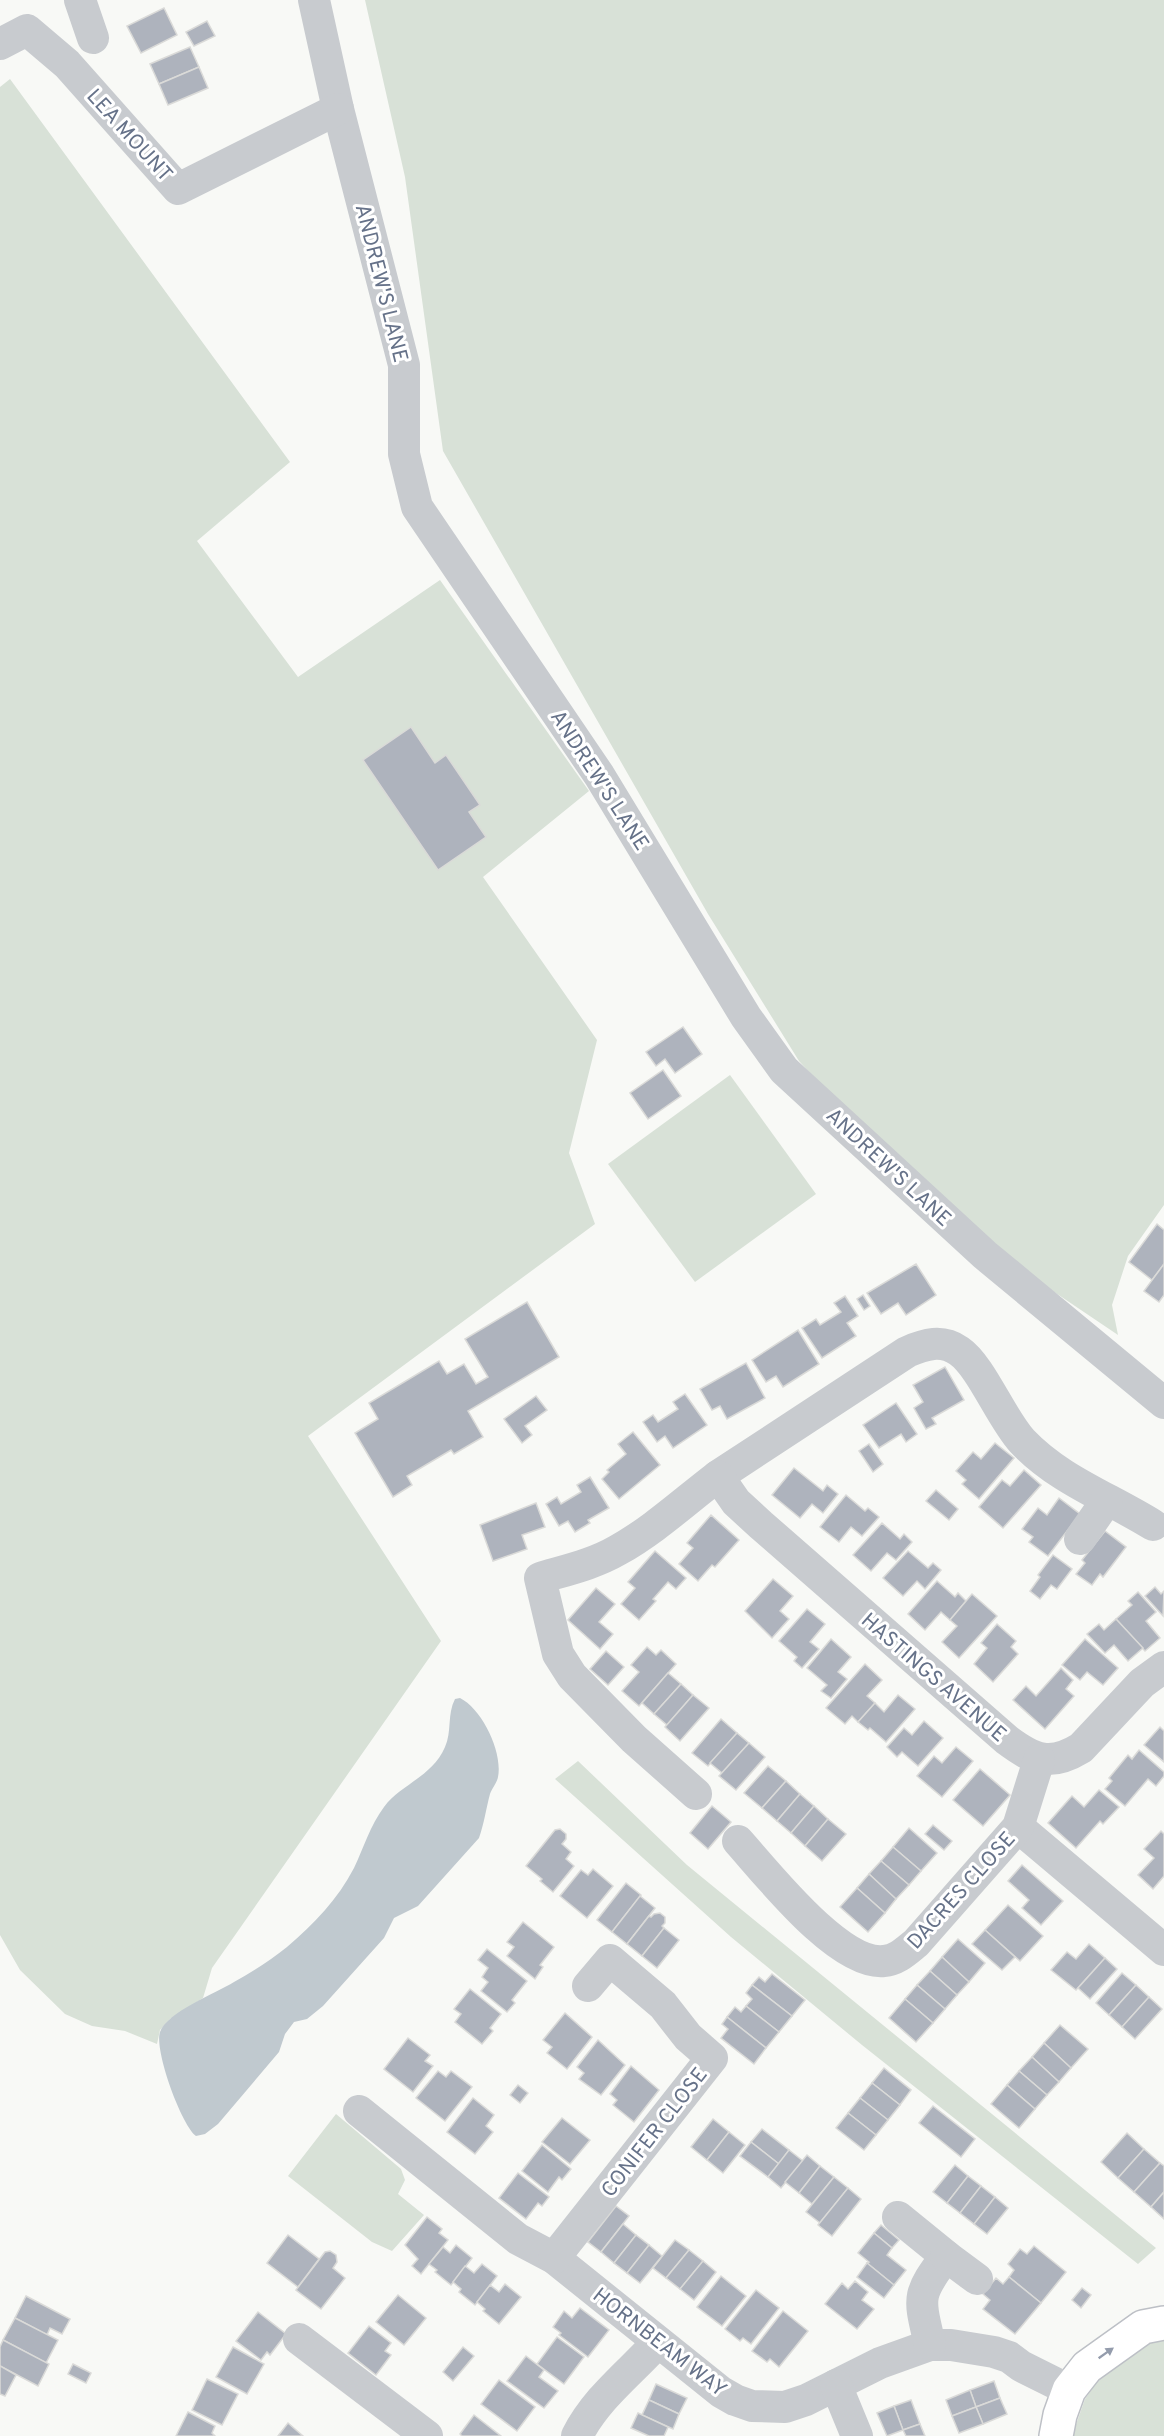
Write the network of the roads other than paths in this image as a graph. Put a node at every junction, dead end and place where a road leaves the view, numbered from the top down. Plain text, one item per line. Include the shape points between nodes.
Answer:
1 (80, 0) edge
2 (314, 0) edge
3 (93, 38) dead end
4 (0, 44) edge
5 (338, 109) junction
6 (1164, 1403) edge
7 (718, 1476) junction
8 (1107, 1500) junction
9 (1153, 1525) dead end
10 (1080, 1539) dead end
11 (1164, 1667) edge
12 (1039, 1760) junction
13 (696, 1794) dead end
14 (1018, 1827) junction
15 (738, 1841) dead end
16 (1164, 1950) edge
17 (588, 1986) dead end
18 (359, 2111) dead end
19 (898, 2217) dead end
20 (946, 2256) junction
21 (554, 2259) junction
22 (977, 2279) dead end
23 (1157, 2318) edge
24 (299, 2339) dead end
25 (658, 2342) junction
26 (930, 2345) junction
27 (836, 2385) junction
28 (1069, 2390) junction
29 (427, 2436) edge
30 (577, 2436) edge
31 (856, 2436) edge
32 (1056, 2436) edge

1 - 3 street
2 - 5 street, ANDREW'S LANE
4 - 5 street, LEA MOUNT via 27,30 67,64 178,189
5 - 6 street, ANDREW'S LANE via 404,365 404,454 417,507 599,774 746,1017 784,1070 985,1255
7 - 8 street via 908,1352 938,1343 962,1352 1004,1418 1041,1459
7 - 12 street, HASTINGS AVENUE via 736,1502 761,1525 1006,1740
7 - 13 street via 617,1551 540,1578 558,1654 572,1676
8 - 9 street
8 - 10 street
11 - 12 street via 1142,1683 1081,1748 1070,1755
12 - 14 street, DACRES CLOSE
14 - 15 street, DACRES CLOSE via 916,1943 904,1953 882,1961 851,1951 828,1935 801,1912
14 - 16 street
17 - 21 street, CONIFER CLOSE via 609,1960 663,2005 688,2037 712,2058
18 - 21 street, HORNBEAM WAY via 518,2239
19 - 20 street
20 - 22 street
20 - 26 street via 922,2294
21 - 25 street, HORNBEAM WAY
28 -> 23 street via 1087,2367
24 - 29 street
25 - 27 street, HORNBEAM WAY via 721,2392 752,2406 785,2407
25 - 30 street via 590,2413
26 - 27 street, HORNBEAM WAY via 880,2363
26 - 28 street, HORNBEAM WAY via 994,2352
27 - 31 street
28 - 32 street

